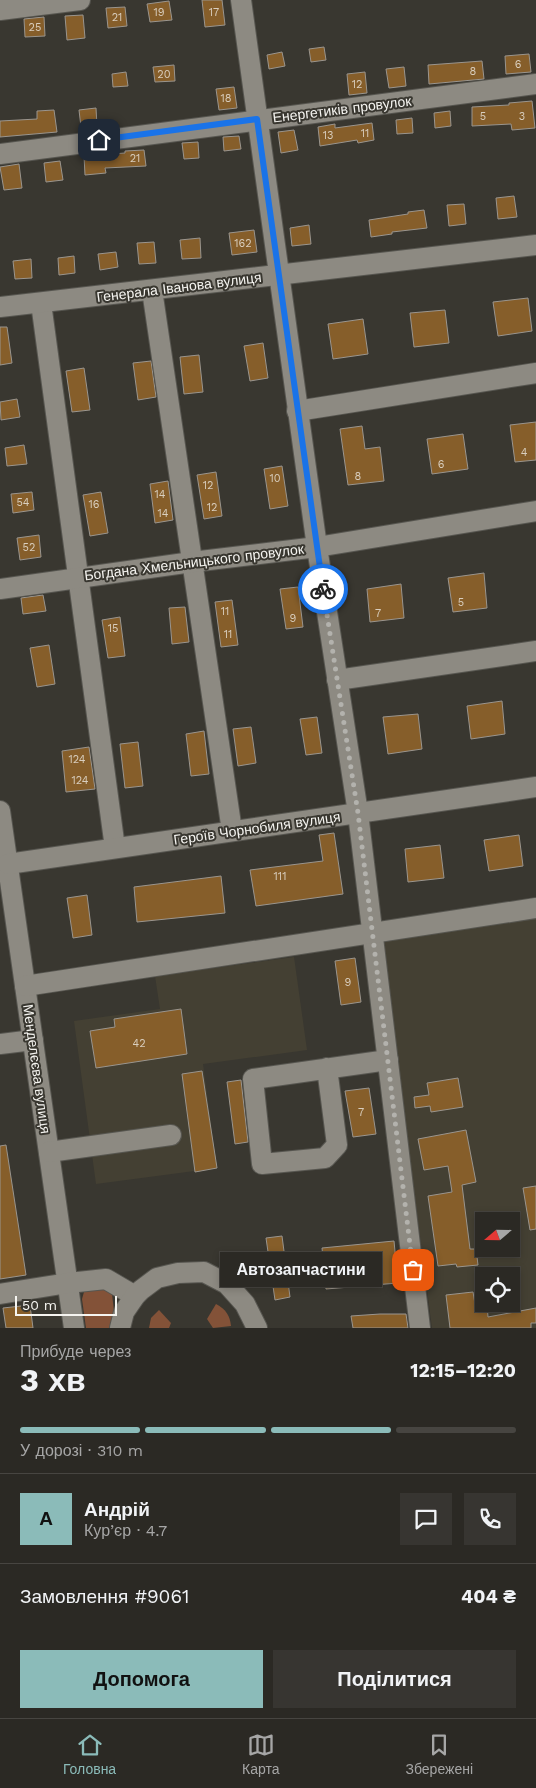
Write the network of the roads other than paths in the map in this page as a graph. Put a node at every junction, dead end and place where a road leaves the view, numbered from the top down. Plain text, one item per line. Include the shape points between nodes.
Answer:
1 (80, 0) edge
2 (241, 0) edge
3 (0, 10) edge
4 (536, 84) edge
5 (257, 119) junction
6 (0, 154) edge
7 (536, 245) edge
8 (278, 275) junction
9 (152, 290) junction
10 (41, 303) junction
11 (0, 307) edge
12 (536, 374) edge
13 (297, 411) junction
14 (536, 511) edge
15 (317, 547) junction
16 (192, 562) junction
17 (78, 577) junction
18 (0, 589) edge
19 (536, 651) edge
20 (337, 680) junction
21 (536, 787) edge
22 (0, 811) edge
23 (358, 813) junction
24 (2, 832) edge
25 (232, 832) junction
26 (115, 848) junction
27 (8, 864) junction
28 (536, 908) edge
29 (372, 932) junction
30 (25, 986) junction
31 (33, 1040) junction
32 (0, 1044) edge
33 (388, 1060) junction
34 (327, 1068) junction
35 (171, 1135) dead end
36 (49, 1152) junction
37 (68, 1283) junction
38 (0, 1294) edge
39 (135, 1296) junction
40 (74, 1328) edge
41 (120, 1328) edge
42 (257, 1328) edge
43 (420, 1328) edge

1 - 3 street
2 - 5 street
4 - 5 street, Енергетиків провулок
5 - 6 street, Енергетиків провулок
5 - 8 street
7 - 8 street, Генерала Іванова вулиця
8 - 9 street, Генерала Іванова вулиця
8 - 13 street
9 - 10 street, Генерала Іванова вулиця
9 - 16 street
10 - 11 street, Генерала Іванова вулиця
10 - 17 street
12 - 13 street
13 - 15 street
14 - 15 street, Богдана Хмельницького провулок
15 - 16 street, Богдана Хмельницького провулок
15 - 20 street
16 - 17 street, Богдана Хмельницького провулок
16 - 25 street
17 - 18 street, Богдана Хмельницького провулок
17 - 26 street
19 - 20 street
20 - 23 street
21 - 23 street, Героїв Чорнобиля вулиця
22 - 24 street, Менделєєва вулиця
23 - 25 street, Героїв Чорнобиля вулиця
23 - 29 street
24 - 27 street, Менделєєва вулиця
25 - 26 street, Героїв Чорнобиля вулиця
26 - 27 street, Героїв Чорнобиля вулиця
27 - 30 street, Менделєєва вулиця
28 - 29 street
29 - 30 street
29 - 33 street
30 - 31 street, Менделєєва вулиця
31 - 32 street
31 - 36 street, Менделєєва вулиця
33 - 34 street
33 - 43 street
34 - 34 street via 253,1079 262,1164 325,1158 337,1145
35 - 36 street
36 - 37 street, Менделєєва вулиця
37 - 38 street
37 - 39 street via 106,1279
37 - 40 street, Менделєєва вулиця
39 - 41 street via 124,1312
39 - 42 street via 157,1278 204,1272 227,1284 245,1304

